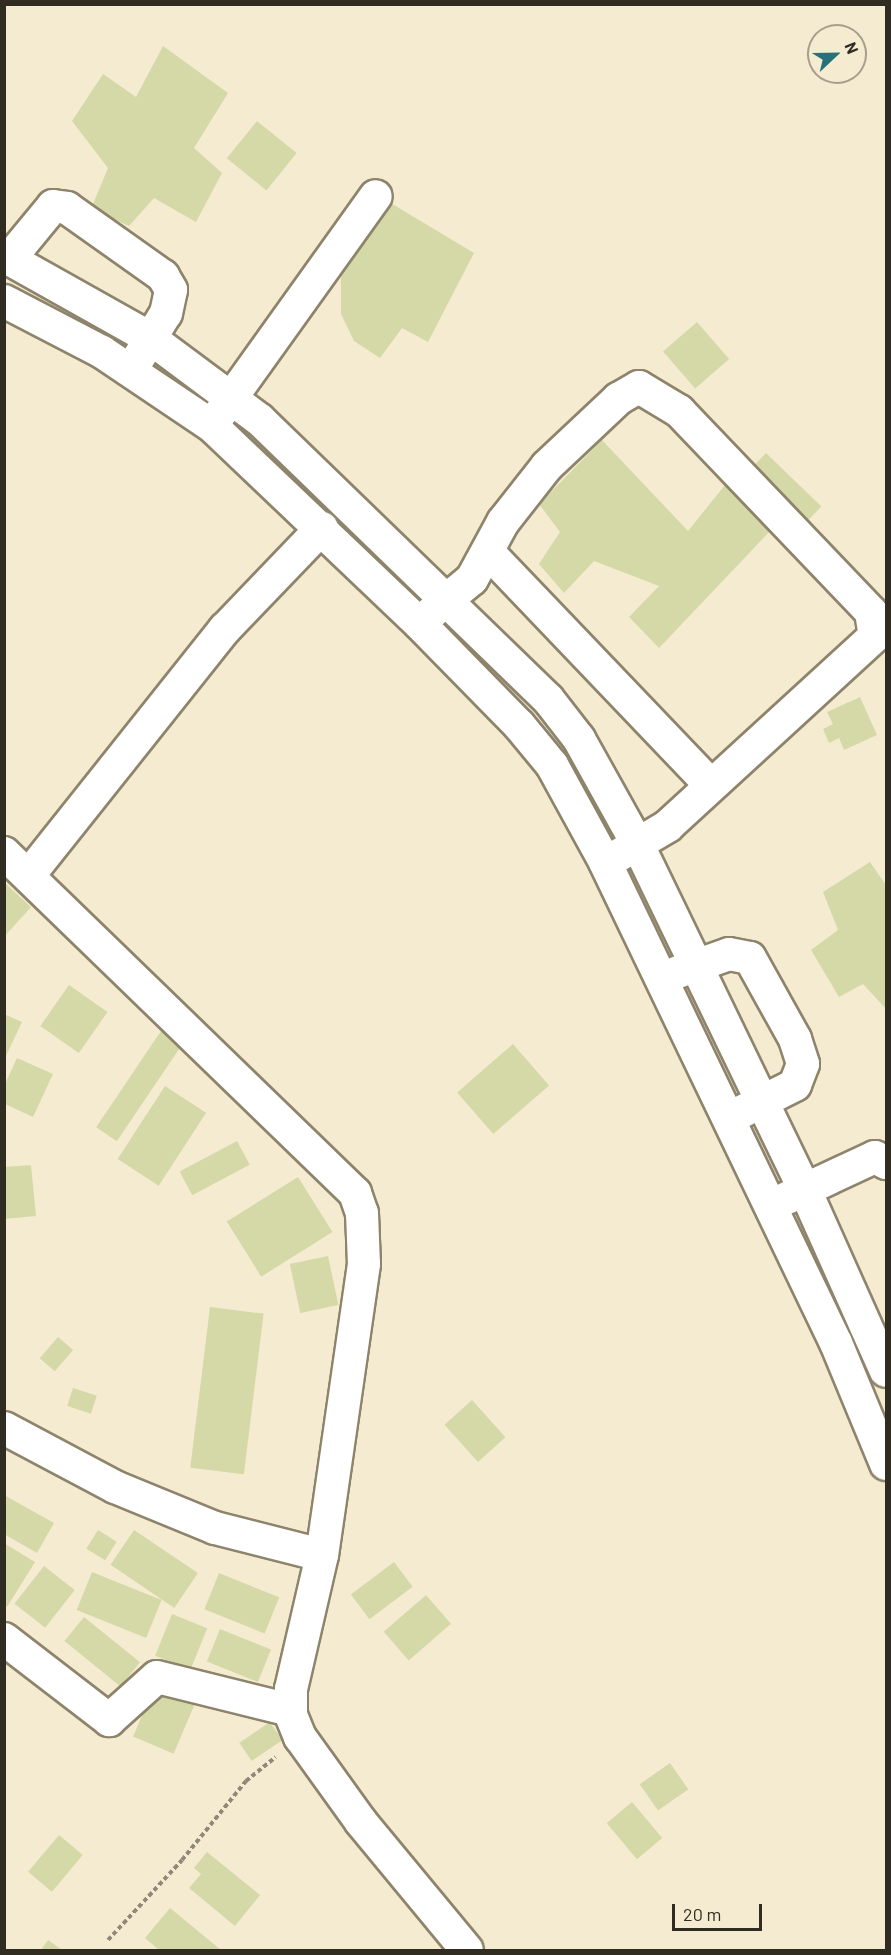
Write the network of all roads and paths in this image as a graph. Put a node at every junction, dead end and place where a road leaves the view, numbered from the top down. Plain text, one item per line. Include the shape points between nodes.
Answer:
1 (376, 196) dead end
2 (8, 257) edge
3 (4, 301) edge
4 (150, 338) junction
5 (132, 370) junction
6 (232, 397) junction
7 (212, 426) junction
8 (302, 459) junction
9 (278, 484) junction
10 (322, 528) junction
11 (489, 553) junction
12 (448, 600) junction
13 (419, 623) junction
14 (711, 785) junction
15 (639, 847) junction
16 (4, 853) edge
17 (605, 862) junction
18 (29, 875) junction
19 (695, 963) junction
20 (661, 981) junction
21 (761, 1103) junction
22 (727, 1119) junction
23 (886, 1163) edge
24 (805, 1190) junction
25 (769, 1205) junction
26 (877, 1323) edge
27 (836, 1343) junction
28 (886, 1371) edge
29 (877, 1416) edge
30 (4, 1428) edge
31 (886, 1464) edge
32 (321, 1555) junction
33 (4, 1639) edge
34 (295, 1723) junction
35 (108, 1940) dead end
36 (467, 1950) edge

1 - 6 street
2 - 4 street
2 - 4 street via 44,212 53,206 67,208 163,276 171,290 166,313
3 - 5 street
4 - 5 street
4 - 6 street
5 - 7 street
6 - 7 street
6 - 8 street
7 - 9 street
8 - 9 street
8 - 12 street
9 - 10 street
10 - 13 street
10 - 18 street via 225,629
11 - 12 street via 472,579
11 - 14 street
11 - 14 street via 503,522 547,466 629,391 646,387 679,411 871,612 876,624 874,636
12 - 13 street
12 - 15 street via 548,699 579,739
13 - 17 street via 519,725 552,765
14 - 15 street
15 - 17 street
15 - 19 street
16 - 18 street
17 - 20 street
18 - 32 street via 355,1193 362,1213 364,1264
19 - 20 street
19 - 21 street
19 - 21 street via 729,954 750,958 795,1039 803,1064 800,1076 795,1085
20 - 22 street
21 - 22 street
21 - 24 street
22 - 25 street
23 - 24 street via 875,1157
24 - 25 street
24 - 26 street
25 - 27 street
26 - 27 street
26 - 28 street
27 - 29 street
29 - 31 street
30 - 32 street via 115,1487 175,1512 270,1545
32 - 34 street
33 - 34 street via 99,1717 109,1720 157,1677
34 - 35 path via 182,1860
34 - 36 street via 361,1822

